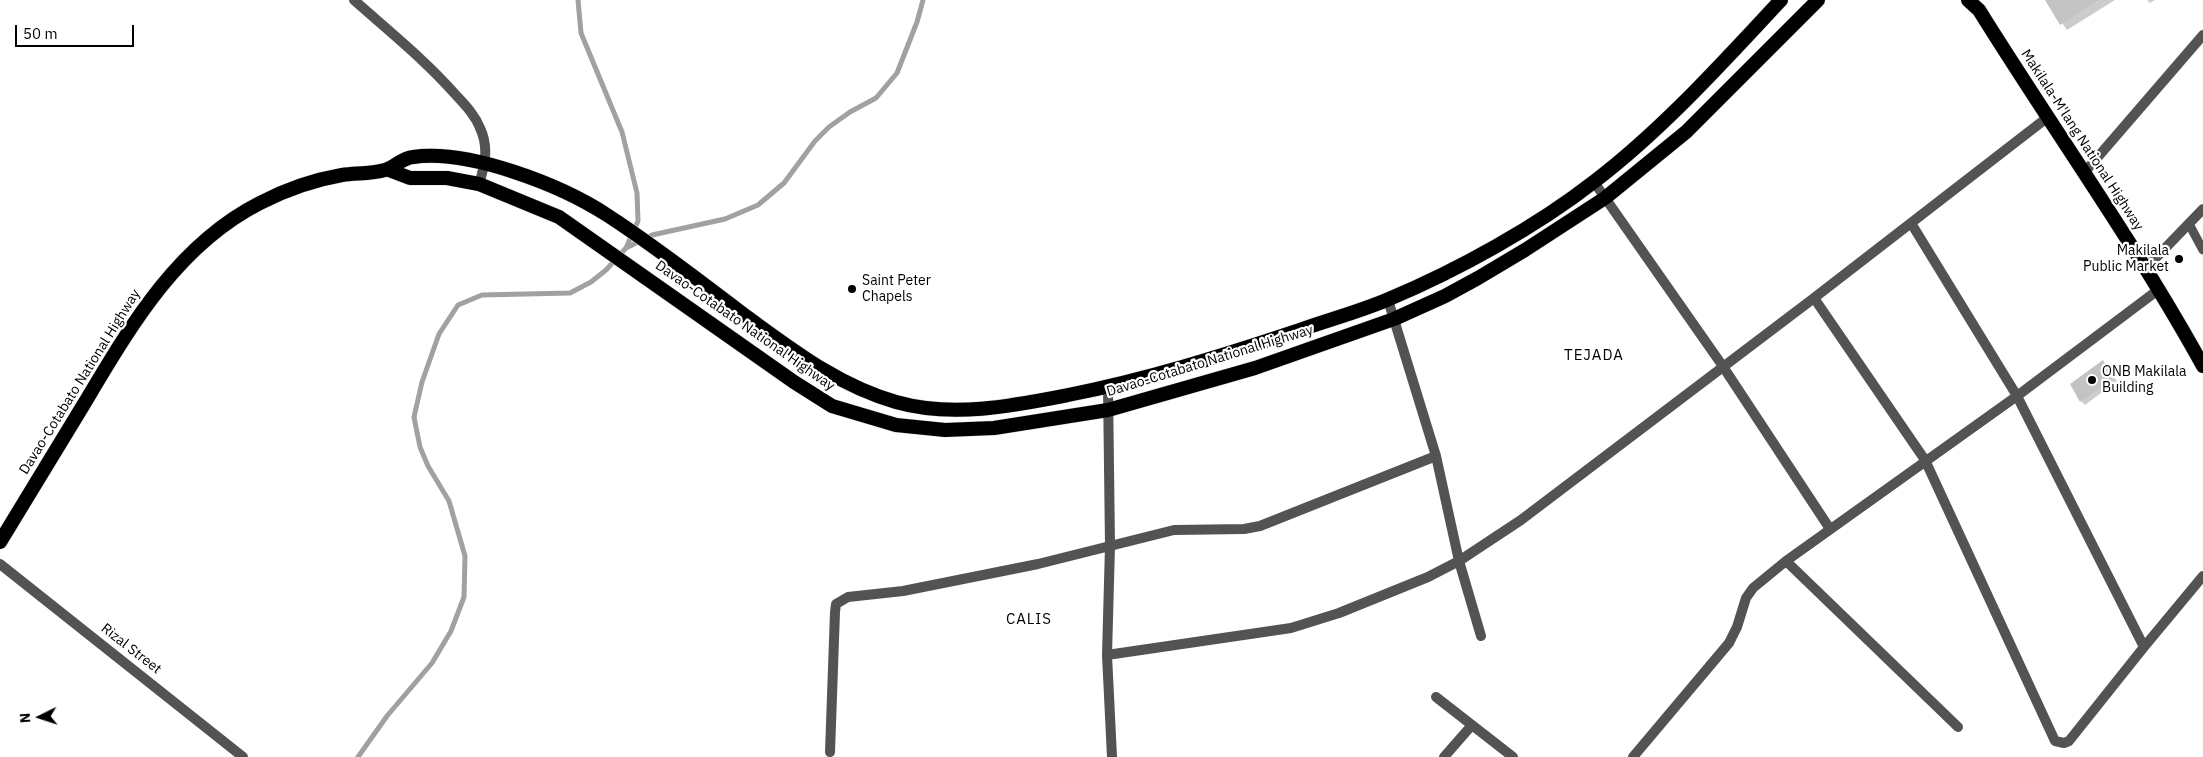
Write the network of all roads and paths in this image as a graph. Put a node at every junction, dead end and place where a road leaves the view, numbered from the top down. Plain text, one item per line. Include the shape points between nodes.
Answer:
1 (354, 0) edge
2 (1781, 0) edge
3 (1818, 0) edge
4 (1968, 0) edge
5 (1978, 5) edge
6 (2203, 35) edge
7 (2048, 117) junction
8 (486, 164) junction
9 (389, 170) junction
10 (2084, 173) junction
11 (1594, 182) junction
12 (479, 184) junction
13 (1605, 198) junction
14 (2203, 209) edge
15 (1911, 223) junction
16 (2189, 224) junction
17 (2203, 250) edge
18 (2145, 269) junction
19 (2158, 290) junction
20 (1814, 298) junction
21 (1388, 300) junction
22 (1394, 319) junction
23 (1722, 365) junction
24 (2203, 366) edge
25 (1108, 387) junction
26 (2017, 396) junction
27 (1108, 410) junction
28 (1436, 456) junction
29 (1926, 460) junction
30 (1830, 529) junction
31 (0, 542) edge
32 (1110, 546) junction
33 (1459, 561) junction
34 (1786, 561) junction
35 (0, 564) edge
36 (2203, 576) edge
37 (1481, 636) dead end
38 (2144, 647) junction
39 (1107, 655) junction
40 (1436, 697) dead end
41 (1472, 725) junction
42 (1958, 727) dead end
43 (830, 752) dead end
44 (243, 757) edge
45 (1112, 757) edge
46 (1444, 757) edge
47 (1512, 757) edge
48 (1632, 757) edge

1 - 8 street via 440,77 472,113 481,129
2 - 11 highway, Davao-Cotabato National Highway via 1672,116
3 - 13 highway, Davao-Cotabato National Highway via 1686,132
4 - 5 highway, Makilala-M'lang National Highway
5 - 7 highway, Makilala-M'lang National Highway
6 - 10 street
7 - 10 highway, Makilala-M'lang National Highway
7 - 15 street
8 - 9 highway, Davao-Cotabato National Highway via 452,157 408,157
8 - 12 street
8 - 25 highway, Davao-Cotabato National Highway via 574,194 679,266 805,360 864,392 903,404 946,409 995,409
9 - 12 highway, Davao-Cotabato National Highway via 410,178 447,178
9 - 31 highway, Davao-Cotabato National Highway via 310,182 259,203 202,243 182,262 134,322
10 - 18 highway, Makilala-M'lang National Highway
11 - 13 street
11 - 21 highway, Davao-Cotabato National Highway via 1471,260
12 - 27 highway, Davao-Cotabato National Highway via 559,217 832,406 896,425 945,430 994,428
13 - 22 highway, Davao-Cotabato National Highway via 1478,278
13 - 23 street
14 - 16 street
15 - 20 street
15 - 26 street
16 - 17 lane
16 - 18 street
18 - 19 highway, Makilala-M'lang National Highway
19 - 24 highway, Makilala-M'lang National Highway
19 - 26 street
20 - 23 street
20 - 29 street
21 - 22 street
21 - 25 highway, Davao-Cotabato National Highway via 1248,348
22 - 27 highway, Davao-Cotabato National Highway via 1255,368
22 - 28 street
23 - 30 street
23 - 33 street via 1521,520
25 - 27 street
26 - 29 street
26 - 38 street
27 - 32 street
28 - 32 street via 1260,526 1174,530
28 - 33 street
29 - 30 street
29 - 38 street via 2055,741 2069,741
30 - 34 street
32 - 39 street
32 - 43 street via 913,590 841,599 835,612
33 - 37 street
33 - 39 street via 1428,577 1299,626
34 - 42 street
34 - 48 street via 1753,588 1729,643
35 - 44 street, Rizal Street
36 - 38 street
39 - 45 street
40 - 41 street
41 - 46 street
41 - 47 street

